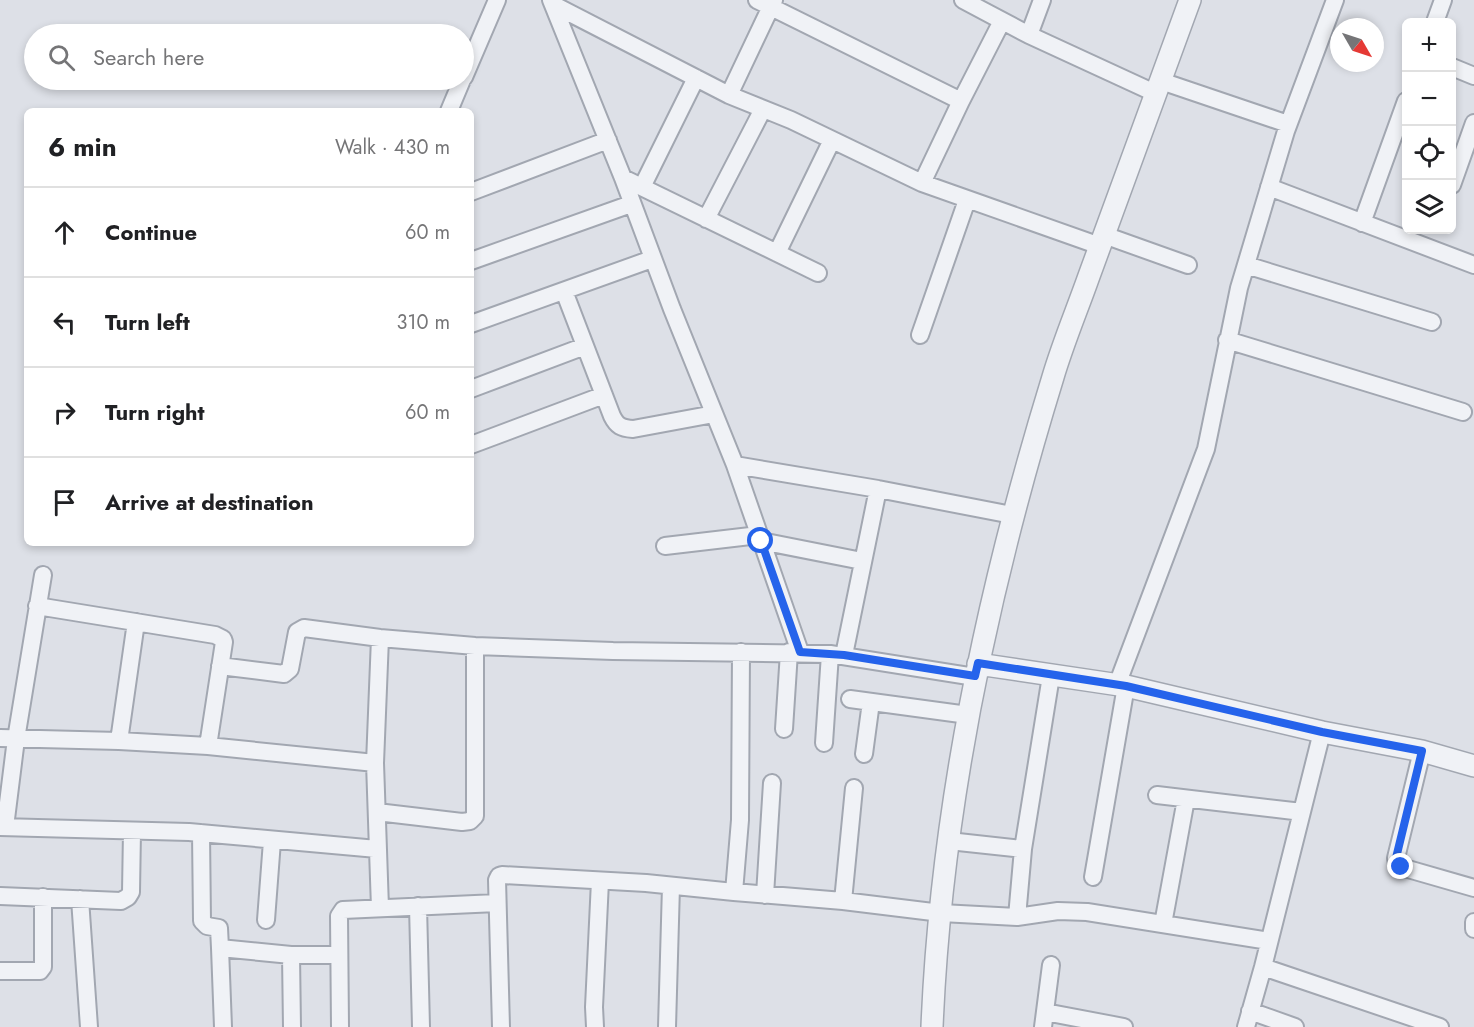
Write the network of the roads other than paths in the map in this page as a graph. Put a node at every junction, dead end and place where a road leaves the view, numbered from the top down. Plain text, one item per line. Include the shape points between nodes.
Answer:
1 (497, 0) edge
2 (963, 0) edge
3 (1042, 0) edge
4 (1190, 0) edge
5 (1335, 0) edge
6 (1443, 0) edge
7 (767, 2) edge
8 (552, 3) edge
9 (1436, 18) edge
10 (1002, 21) junction
11 (1029, 35) junction
12 (474, 53) edge
13 (1456, 69) edge
14 (1474, 76) edge
15 (696, 78) junction
16 (1159, 88) junction
17 (458, 90) edge
18 (729, 95) junction
19 (961, 101) junction
20 (450, 108) edge
21 (763, 109) junction
22 (1402, 114) edge
23 (1474, 123) edge
24 (1288, 124) junction
25 (608, 140) junction
26 (832, 140) junction
27 (1467, 165) edge
28 (623, 178) junction
29 (1456, 180) edge
30 (922, 183) junction
31 (1269, 187) junction
32 (642, 188) junction
33 (474, 191) edge
34 (967, 200) junction
35 (631, 204) junction
36 (706, 219) junction
37 (1362, 223) junction
38 (1432, 234) edge
39 (1102, 241) junction
40 (1428, 246) junction
41 (777, 253) junction
42 (474, 260) edge
43 (652, 260) junction
44 (1188, 265) dead end
45 (1246, 265) junction
46 (1474, 265) edge
47 (818, 273) dead end
48 (564, 291) junction
49 (1432, 322) dead end
50 (474, 323) edge
51 (920, 335) dead end
52 (1227, 340) junction
53 (585, 346) junction
54 (474, 388) edge
55 (604, 395) junction
56 (1463, 412) dead end
57 (714, 414) junction
58 (474, 445) edge
59 (735, 465) junction
60 (878, 489) junction
61 (1012, 515) junction
62 (760, 538) junction
63 (665, 546) dead end
64 (862, 561) junction
65 (43, 574) dead end
66 (37, 606) junction
67 (136, 622) junction
68 (380, 638) junction
69 (474, 646) junction
70 (741, 652) junction
71 (794, 652) junction
72 (837, 654) junction
73 (220, 666) junction
74 (977, 670) junction
75 (1051, 676) junction
76 (1121, 686) junction
77 (850, 699) dead end
78 (871, 702) junction
79 (968, 715) junction
80 (784, 729) dead end
81 (1322, 732) junction
82 (8, 738) edge
83 (119, 741) junction
84 (824, 743) dead end
85 (208, 746) junction
86 (1422, 751) junction
87 (864, 754) dead end
88 (375, 763) junction
89 (1474, 766) edge
90 (772, 783) dead end
91 (854, 788) dead end
92 (1157, 795) dead end
93 (1186, 800) junction
94 (377, 812) junction
95 (1302, 812) junction
96 (3, 827) edge
97 (132, 831) junction
98 (201, 833) junction
99 (272, 841) junction
100 (949, 841) junction
101 (377, 849) junction
102 (1023, 849) junction
103 (1093, 877) dead end
104 (600, 881) junction
105 (671, 886) junction
106 (1474, 888) edge
107 (734, 892) junction
108 (765, 895) junction
109 (0, 896) edge
110 (43, 897) junction
111 (80, 899) junction
112 (843, 901) junction
113 (497, 903) junction
114 (418, 906) junction
115 (380, 908) junction
116 (941, 913) junction
117 (1017, 917) junction
118 (266, 920) dead end
119 (1474, 922) edge
120 (1163, 924) junction
121 (1474, 929) edge
122 (1269, 941) junction
123 (220, 948) junction
124 (291, 955) junction
125 (339, 955) junction
126 (1051, 965) dead end
127 (1263, 967) junction
128 (0, 971) edge
129 (1248, 1019) edge
130 (1044, 1020) edge
131 (1431, 1026) edge
132 (89, 1027) edge
133 (223, 1027) edge
134 (292, 1027) edge
135 (340, 1027) edge
136 (421, 1027) edge
137 (501, 1027) edge
138 (596, 1027) edge
139 (667, 1027) edge
140 (932, 1027) edge
141 (1124, 1027) edge
142 (1295, 1027) edge

1 - 12 street
2 - 10 street
3 - 11 street
4 - 16 street
5 - 24 street
6 - 9 street
7 - 18 street
7 - 19 street
8 - 15 street
8 - 25 street
10 - 11 street
10 - 19 street
11 - 16 street
13 - 14 street
15 - 18 street
15 - 32 street
16 - 24 street
16 - 39 street
17 - 20 street
18 - 21 street
19 - 30 street
21 - 26 street
21 - 36 street
22 - 37 street
23 - 27 street
24 - 31 street
25 - 28 street
25 - 33 street
26 - 30 street
26 - 41 street
27 - 29 street
28 - 32 street
28 - 35 street
30 - 34 street
31 - 37 street
31 - 45 street
32 - 36 street
34 - 39 street
34 - 51 street
35 - 42 street
35 - 43 street
36 - 41 street
37 - 40 street
38 - 40 street
39 - 44 street
39 - 61 street via 1054,374
40 - 46 street
41 - 47 street
43 - 48 street
43 - 57 street
45 - 49 street
45 - 52 street
48 - 50 street
48 - 53 street
52 - 56 street
52 - 76 street via 1206,449
53 - 54 street
53 - 55 street
55 - 57 street via 612,416 623,429
55 - 58 street
57 - 59 street
59 - 60 street
59 - 62 street
60 - 61 street
60 - 64 street
61 - 74 street
62 - 63 street
62 - 64 street
62 - 71 street
64 - 72 street
65 - 66 street
66 - 67 street
66 - 82 street
67 - 73 street via 219,636 224,642
67 - 83 street
68 - 69 street
68 - 73 street via 304,628 297,632 290,669 284,674
68 - 88 street
69 - 70 street
69 - 94 street via 475,816 462,822
70 - 71 street
70 - 107 street via 740,820
71 - 72 street
71 - 80 street
72 - 74 street
72 - 84 street
73 - 85 street
74 - 75 street
74 - 79 street
75 - 76 street
75 - 102 street
76 - 81 street
76 - 103 street
77 - 78 street
78 - 79 street
78 - 87 street
79 - 100 street
81 - 86 street
81 - 95 street
82 - 83 street
82 - 96 street
83 - 85 street
85 - 88 street
86 - 89 street
86 - 106 street via 1397,864
88 - 94 street
90 - 108 street
91 - 112 street
92 - 93 street
93 - 95 street
93 - 120 street
94 - 101 street
95 - 122 street
96 - 97 street
97 - 98 street
97 - 111 street via 128,897 122,901
98 - 99 street
98 - 123 street via 202,921 219,928
99 - 101 street
99 - 118 street
100 - 102 street
100 - 116 street
101 - 115 street
102 - 117 street
104 - 105 street
104 - 113 street via 502,875 497,880
104 - 138 street
105 - 107 street
105 - 139 street
107 - 108 street
108 - 112 street
109 - 110 street
110 - 111 street
110 - 128 street via 43,967 40,971
111 - 132 street
112 - 116 street
113 - 114 street
113 - 137 street
114 - 115 street
114 - 136 street
115 - 125 street via 340,913
116 - 117 street
116 - 140 street
117 - 120 street via 1058,911 1087,912
119 - 121 street
120 - 122 street
122 - 127 street
123 - 124 street
123 - 133 street
124 - 125 street
124 - 134 street
125 - 135 street
126 - 130 street
127 - 129 street
127 - 131 street
129 - 142 street
130 - 141 street

